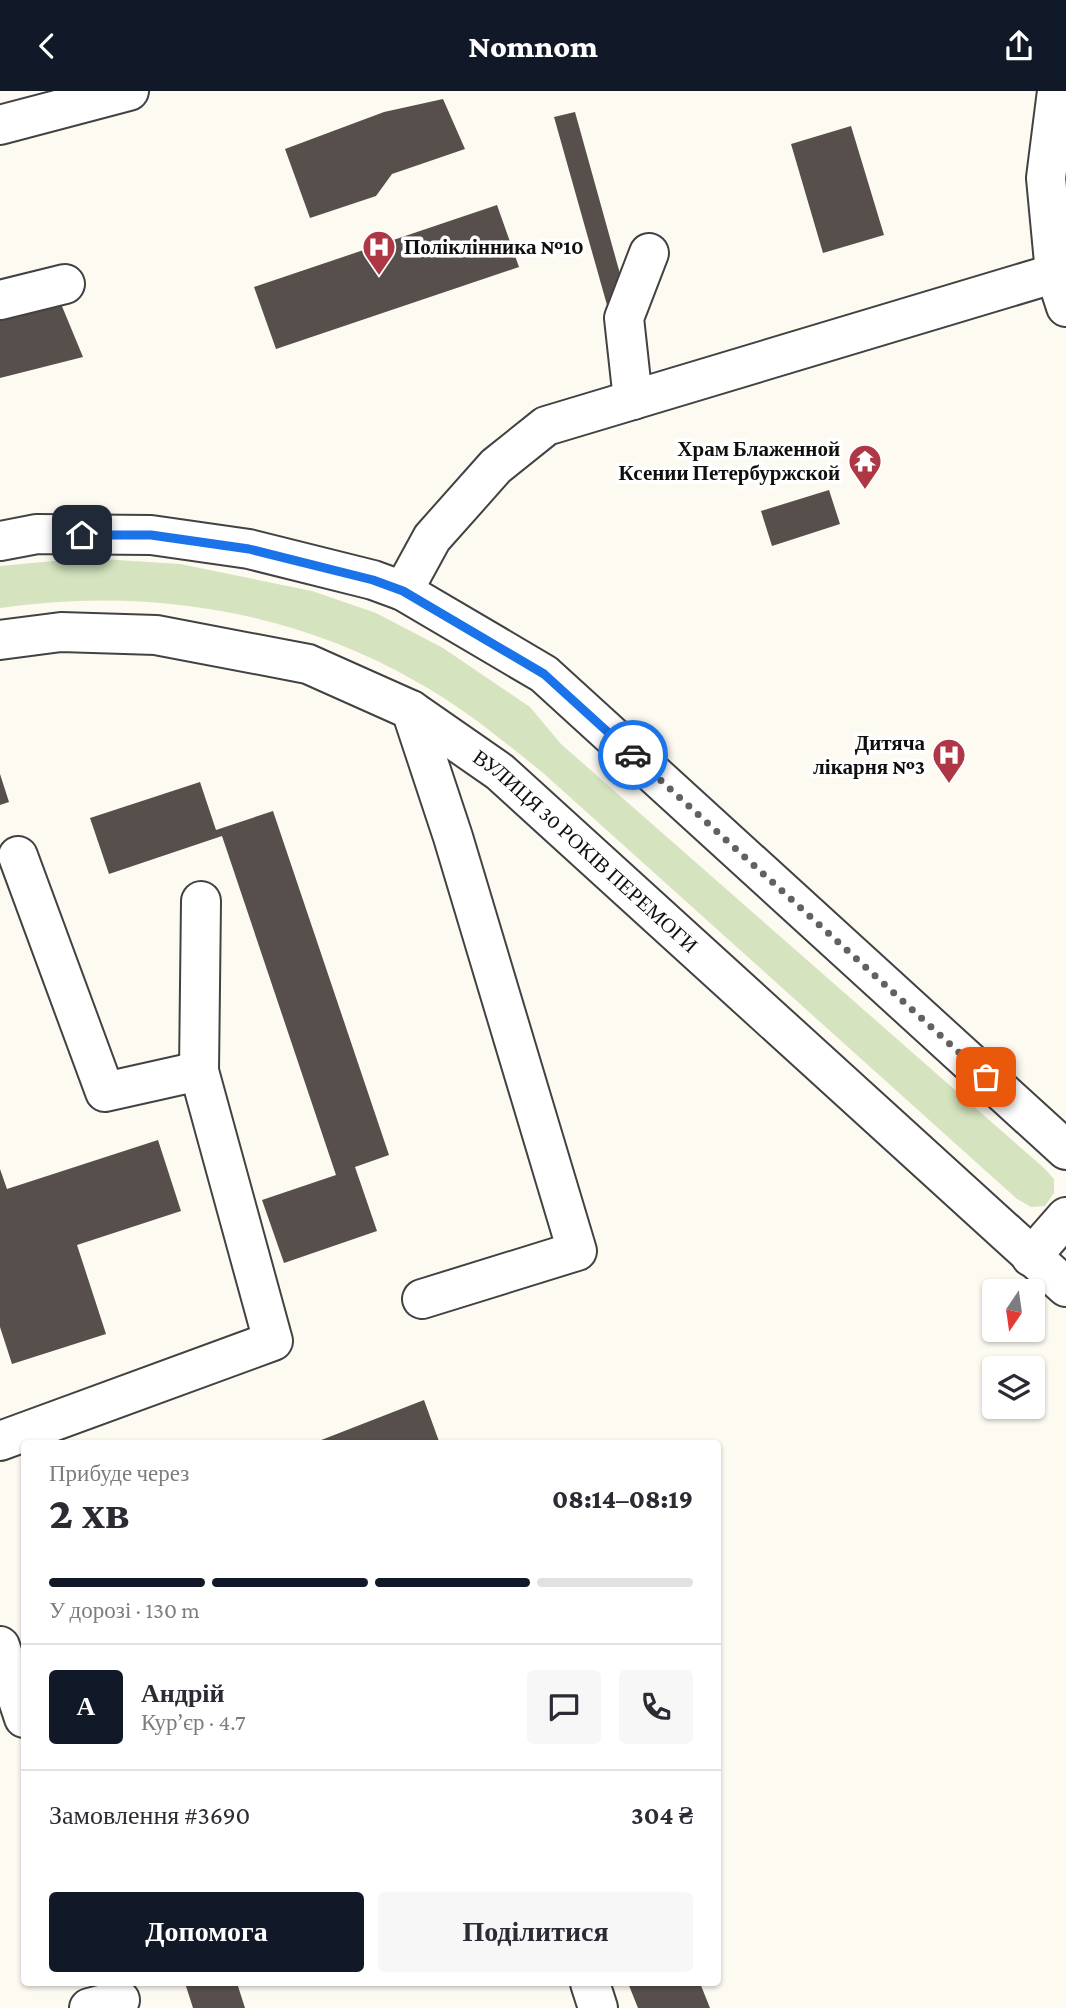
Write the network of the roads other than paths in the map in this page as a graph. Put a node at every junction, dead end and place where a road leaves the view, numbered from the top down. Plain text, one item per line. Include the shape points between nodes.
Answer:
1 (129, 91) edge
2 (1057, 91) edge
3 (0, 125) edge
4 (649, 253) dead end
5 (1062, 283) edge
6 (65, 284) dead end
7 (0, 300) edge
8 (634, 400) junction
9 (0, 541) edge
10 (403, 591) junction
11 (0, 641) edge
12 (411, 710) junction
13 (18, 856) dead end
14 (201, 901) dead end
15 (199, 1071) junction
16 (1066, 1150) edge
17 (1066, 1217) edge
18 (1031, 1257) junction
19 (1066, 1287) edge
20 (422, 1299) dead end
21 (0, 1441) edge
22 (0, 1646) edge
23 (21, 1709) edge
24 (591, 1986) edge
25 (597, 2008) edge

1 - 3 street
2 - 5 street via 1045,178
4 - 8 street via 624,318
5 - 8 street
6 - 7 street
8 - 10 street via 546,426 496,466 432,538
9 - 10 street via 37,534 151,535 249,549
10 - 16 street via 544,674
11 - 12 street, ВУЛИЦЯ 30 РОКІВ ПЕРЕМОГИ via 61,632 156,635 308,664
12 - 18 street, ВУЛИЦЯ 30 РОКІВ ПЕРЕМОГИ via 500,772
12 - 20 street via 577,1251
13 - 15 street via 105,1092
14 - 15 street
15 - 21 street via 273,1341
17 - 18 street
18 - 19 street, ВУЛИЦЯ 30 РОКІВ ПЕРЕМОГИ
22 - 23 street
24 - 25 street

